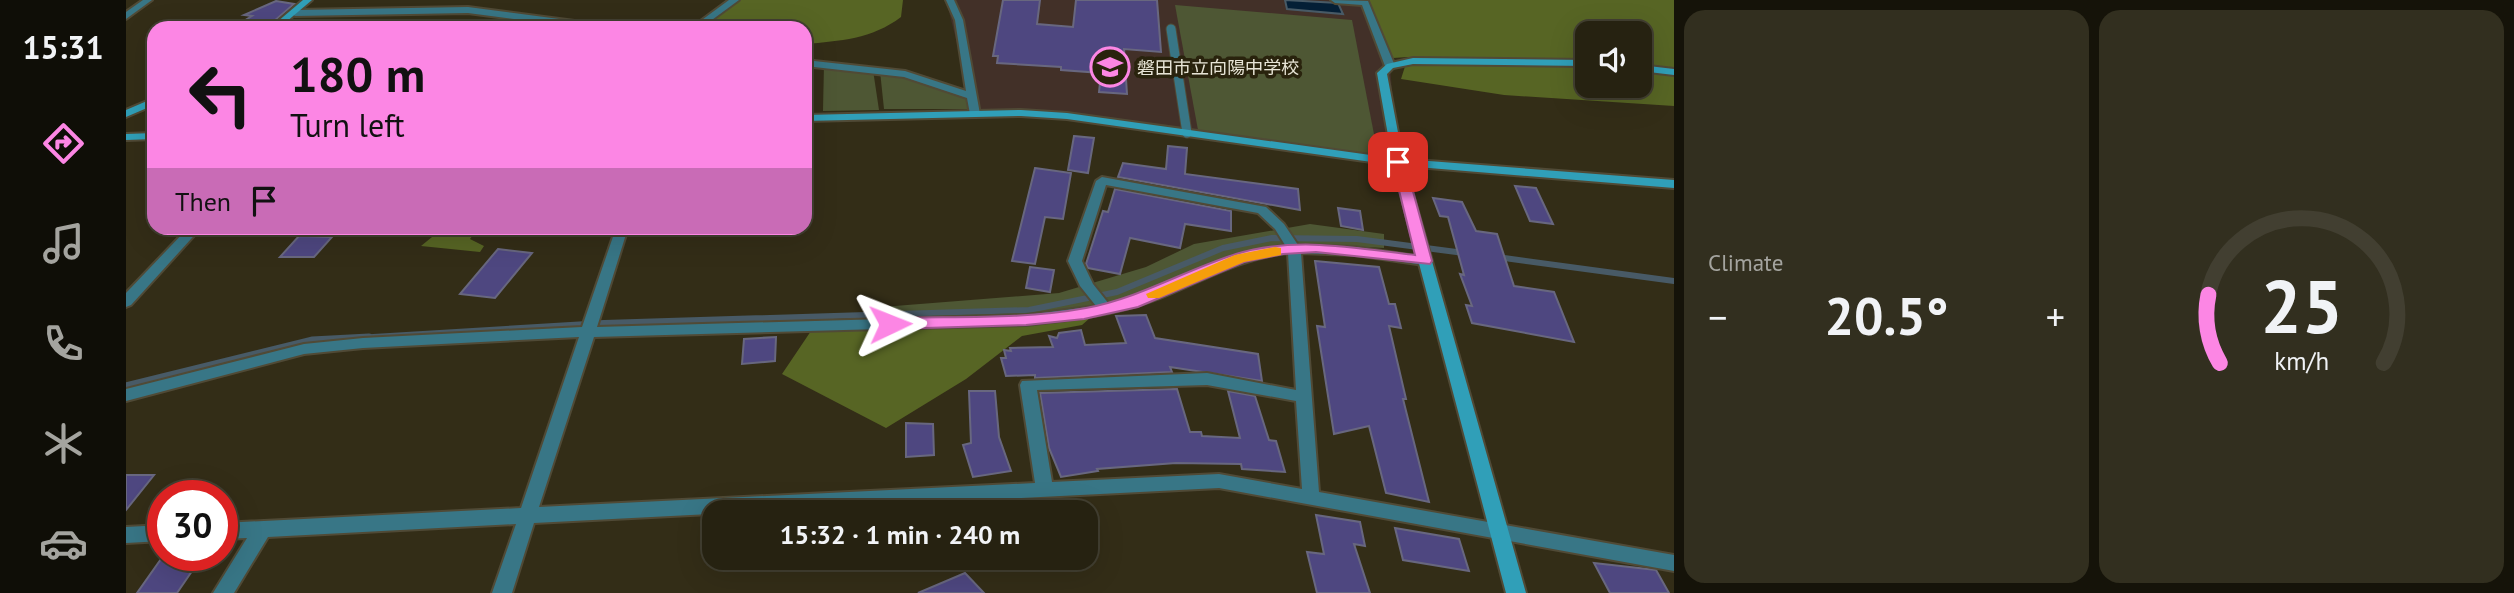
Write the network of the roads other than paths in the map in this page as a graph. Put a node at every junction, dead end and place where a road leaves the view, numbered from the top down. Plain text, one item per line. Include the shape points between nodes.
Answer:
1 (148, 0) edge
2 (308, 0) edge
3 (480, 0) edge
4 (735, 0) edge
5 (950, 0) edge
6 (1335, 0) edge
7 (473, 10) junction
8 (295, 13) junction
9 (126, 16) edge
10 (284, 21) edge
11 (554, 21) edge
12 (705, 21) edge
13 (1171, 29) dead end
14 (1575, 63) edge
15 (812, 64) edge
16 (1390, 66) junction
17 (1652, 69) edge
18 (1674, 72) edge
19 (972, 96) junction
20 (147, 104) edge
21 (126, 114) edge
22 (975, 114) junction
23 (812, 118) edge
24 (1187, 133) junction
25 (147, 136) edge
26 (126, 137) edge
27 (1398, 162) junction
28 (1674, 184) edge
29 (188, 235) edge
30 (620, 235) edge
31 (1294, 249) junction
32 (1424, 261) junction
33 (126, 302) edge
34 (1105, 309) junction
35 (587, 332) junction
36 (126, 395) edge
37 (1304, 397) junction
38 (1045, 490) junction
39 (1311, 498) junction
40 (526, 516) junction
41 (263, 529) junction
42 (238, 530) edge
43 (1497, 531) junction
44 (147, 534) edge
45 (126, 535) edge
46 (1674, 563) edge
47 (223, 593) edge
48 (502, 593) edge
49 (1516, 593) edge

1 - 9 street
2 - 8 street
3 - 7 street
4 - 12 street
5 - 19 street via 959,20
6 - 16 street via 1365,4
7 - 8 street
7 - 11 street
8 - 10 street
13 - 24 lane
14 - 16 street via 1413,61
15 - 19 street via 905,74
16 - 27 street via 1382,73
17 - 18 street
19 - 22 street
20 - 21 street
22 - 23 street
22 - 24 street via 1067,116
24 - 27 street
25 - 26 street
27 - 28 street
27 - 32 street
29 - 33 street
30 - 35 street
31 - 32 street via 1357,251
31 - 34 street via 1240,258 1133,303
31 - 34 street via 1280,226 1262,210 1102,181 1075,261
31 - 37 street
32 - 43 street
34 - 35 street via 1026,320
35 - 36 street via 304,349
35 - 40 street
37 - 38 street via 1207,379 1028,385
37 - 39 street
38 - 39 street via 1219,481
38 - 40 street
39 - 43 street
40 - 41 street
40 - 48 street
41 - 42 street
41 - 47 street
43 - 46 street
43 - 49 street
44 - 45 street

